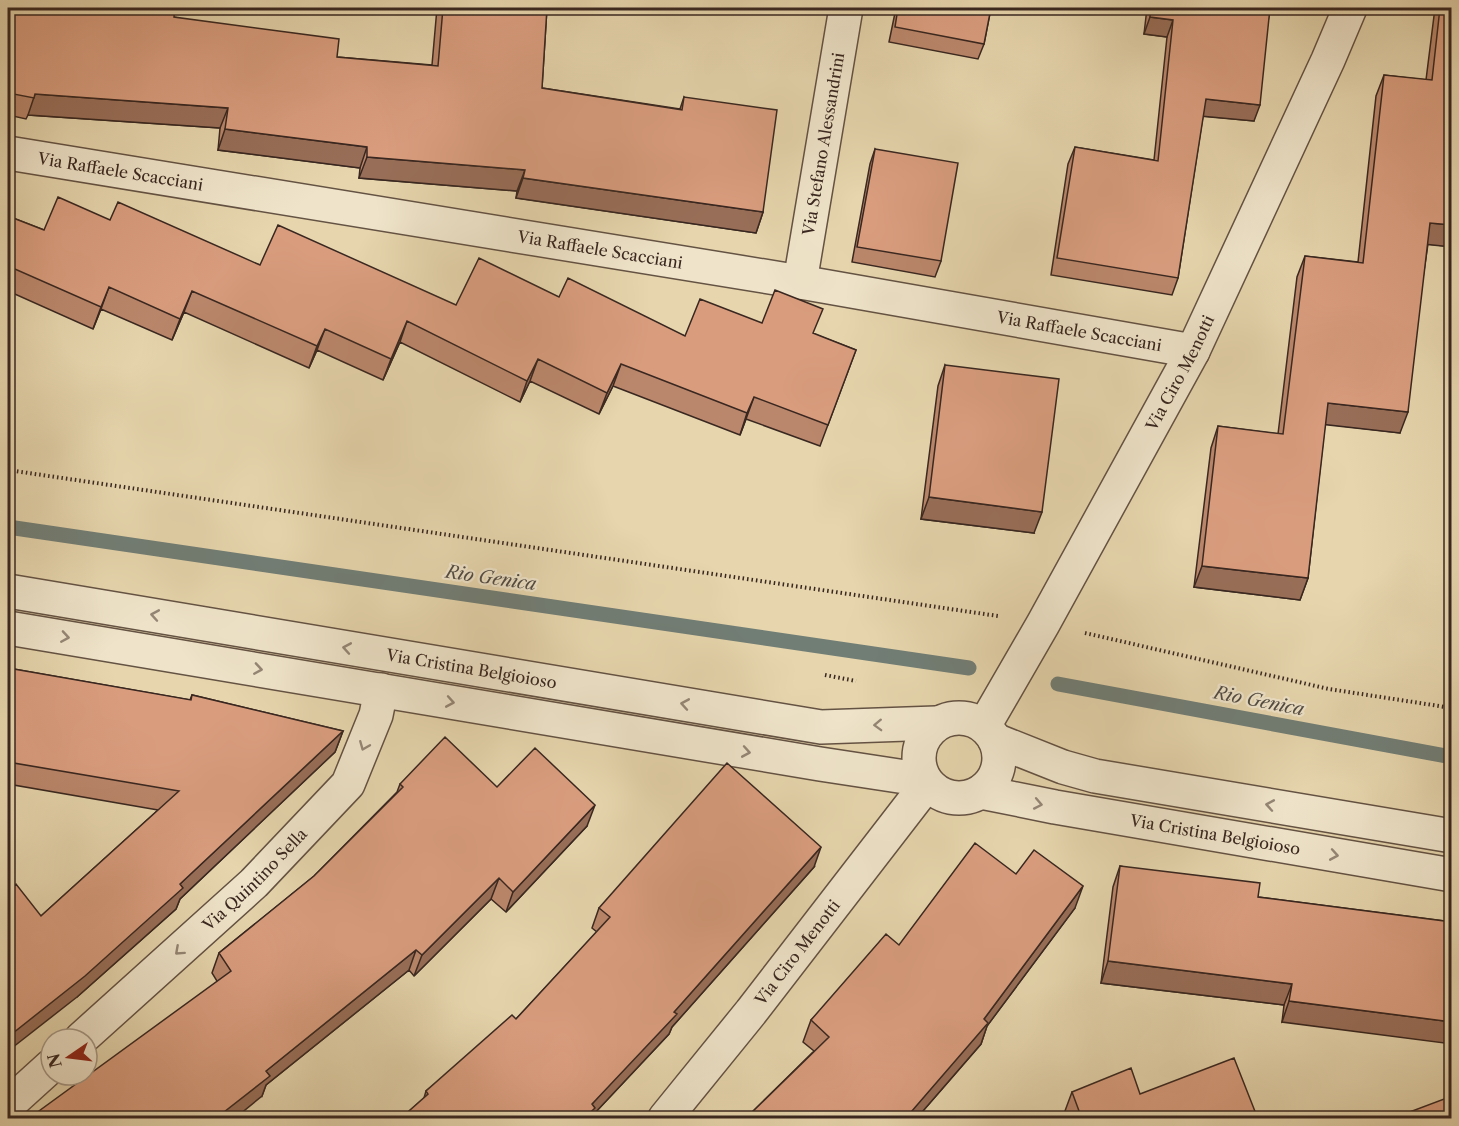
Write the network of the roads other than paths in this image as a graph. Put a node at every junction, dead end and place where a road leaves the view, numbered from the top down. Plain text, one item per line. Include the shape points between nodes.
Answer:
1 (846, 8) edge
2 (1350, 8) edge
3 (8, 153) edge
4 (801, 282) junction
5 (1193, 351) junction
6 (8, 591) edge
7 (8, 628) edge
8 (381, 690) junction
9 (936, 723) junction
10 (990, 733) junction
11 (926, 782) junction
12 (981, 792) junction
13 (1452, 836) edge
14 (1452, 875) edge
15 (94, 1027) edge
16 (39, 1077) edge
17 (8, 1106) edge
18 (665, 1119) edge

1 - 4 street, Via Stefano Alessandrini
2 - 5 street, Via Ciro Menotti
3 - 4 street, Via Raffaele Scacciani
4 - 5 street, Via Raffaele Scacciani
5 - 10 street, Via Ciro Menotti via 1043,624
9 -> 6 street, Via Cristina Belgioioso via 821,727
7 -> 8 street, Via Cristina Belgioioso
8 -> 11 street, Via Cristina Belgioioso
8 -> 15 street, Via Quintino Sella via 376,715 348,784 254,883
9 - 10 street, Via Cristina Belgioioso via 952,717 969,718
9 - 11 street via 925,734 919,749 918,765
10 - 12 street via 1000,754 992,782
13 -> 10 street, Via Cristina Belgioioso via 1095,776 1063,767
11 - 12 street, Via Cristina Belgioioso via 944,795 962,798
11 - 18 street, Via Ciro Menotti
12 -> 14 street, Via Cristina Belgioioso
16 - 17 street

